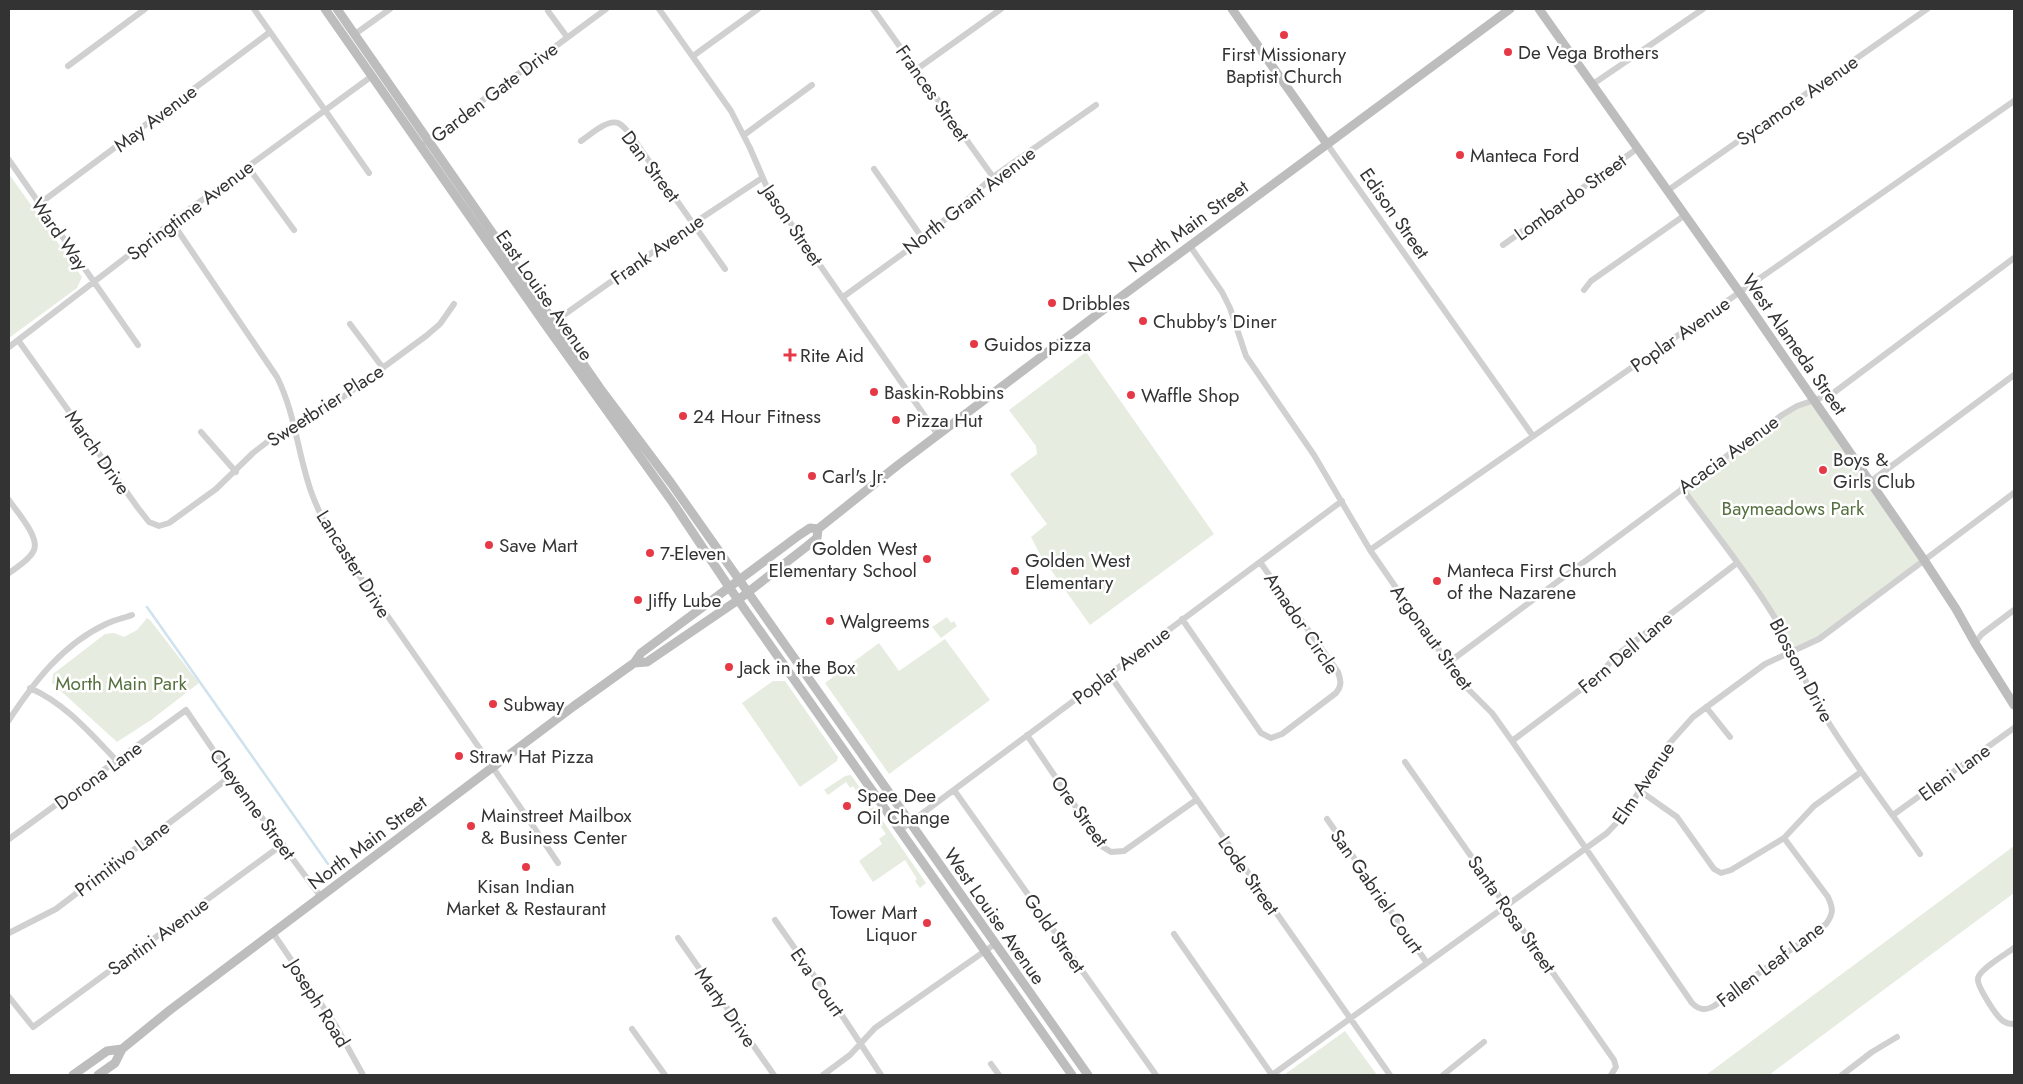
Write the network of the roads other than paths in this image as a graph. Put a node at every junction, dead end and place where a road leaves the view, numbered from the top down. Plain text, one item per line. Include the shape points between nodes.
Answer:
1 (145, 9) edge
2 (254, 9) edge
3 (325, 9) edge
4 (337, 9) edge
5 (390, 9) edge
6 (606, 9) edge
7 (659, 9) edge
8 (758, 9) edge
9 (873, 9) edge
10 (1001, 9) edge
11 (1232, 9) edge
12 (1510, 9) edge
13 (1539, 9) edge
14 (1703, 9) edge
15 (1927, 9) edge
16 (548, 11) dead end
17 (270, 32) junction
18 (355, 34) junction
19 (567, 37) junction
20 (693, 56) junction
21 (68, 66) dead end
22 (917, 69) junction
23 (372, 76) junction
24 (1593, 84) junction
25 (812, 85) dead end
26 (2014, 101) edge
27 (1096, 105) dead end
28 (325, 110) junction
29 (744, 135) junction
30 (429, 140) junction
31 (581, 141) dead end
32 (1327, 144) junction
33 (421, 146) junction
34 (1638, 148) junction
35 (9, 160) edge
36 (248, 166) junction
37 (874, 169) dead end
38 (369, 173) dead end
39 (993, 177) junction
40 (762, 178) junction
41 (1667, 190) junction
42 (39, 204) junction
43 (1685, 215) junction
44 (172, 222) junction
45 (694, 223) junction
46 (294, 230) dead end
47 (923, 239) junction
48 (1503, 245) dead end
49 (1190, 246) junction
50 (2014, 258) edge
51 (725, 269) dead end
52 (94, 282) junction
53 (1584, 290) dead end
54 (1740, 293) junction
55 (843, 297) junction
56 (454, 304) dead end
57 (350, 324) dead end
58 (551, 325) junction
59 (18, 340) junction
60 (138, 345) dead end
61 (9, 347) edge
62 (383, 368) junction
63 (2014, 375) edge
64 (1814, 401) junction
65 (295, 426) junction
66 (201, 432) dead end
67 (938, 435) junction
68 (1533, 436) junction
69 (236, 472) junction
70 (1870, 482) junction
71 (1682, 488) junction
72 (2014, 493) edge
73 (9, 501) edge
74 (1342, 501) junction
75 (194, 505) joint
76 (818, 529) junction
77 (1370, 550) junction
78 (1924, 560) junction
79 (1260, 562) junction
80 (1737, 563) junction
81 (9, 573) edge
82 (740, 580) junction
83 (730, 587) junction
84 (749, 592) junction
85 (738, 600) junction
86 (2014, 610) edge
87 (132, 615) dead end
88 (1182, 619) junction
89 (1975, 642) junction
90 (1793, 651) junction
91 (1448, 663) junction
92 (634, 664) junction
93 (1109, 674) junction
94 (30, 688) junction
95 (2014, 705) edge
96 (1706, 708) junction
97 (186, 710) joint
98 (9, 720) edge
99 (2014, 728) edge
100 (1027, 735) junction
101 (1730, 737) dead end
102 (1512, 741) junction
103 (117, 761) junction
104 (1406, 762) dead end
105 (494, 767) junction
106 (1861, 772) junction
107 (231, 776) junction
108 (954, 790) junction
109 (1640, 791) junction
110 (1196, 800) junction
111 (1893, 815) junction
112 (1327, 820) dead end
113 (910, 823) junction
114 (900, 830) junction
115 (1784, 838) junction
116 (9, 839) edge
117 (282, 844) junction
118 (1585, 848) junction
119 (1920, 854) dead end
120 (558, 863) dead end
121 (321, 897) junction
122 (1505, 905) junction
123 (775, 920) dead end
124 (9, 933) edge
125 (273, 933) junction
126 (1174, 934) dead end
127 (678, 938) dead end
128 (995, 944) junction
129 (2014, 948) edge
130 (984, 951) junction
131 (1427, 963) junction
132 (9, 997) edge
133 (1702, 1010) joint
134 (1351, 1020) junction
135 (2014, 1024) edge
136 (632, 1029) dead end
137 (1897, 1037) dead end
138 (1484, 1042) dead end
139 (860, 1044) junction
140 (122, 1049) junction
141 (991, 1064) dead end
142 (1852, 1068) junction
143 (73, 1075) edge
144 (98, 1075) edge
145 (363, 1075) edge
146 (665, 1075) edge
147 (774, 1075) edge
148 (823, 1075) edge
149 (881, 1075) edge
150 (999, 1075) edge
151 (1072, 1075) edge
152 (1088, 1075) edge
153 (1156, 1075) edge
154 (1272, 1075) edge
155 (1390, 1075) edge
156 (1442, 1075) edge
157 (1611, 1075) edge
158 (1842, 1075) edge
159 (1858, 1075) edge

1 - 21 street
2 - 17 street
3 - 23 main road, East Louise Avenue
4 - 18 main road, East Louise Avenue
5 - 18 street
6 - 19 street, Garden Gate Drive
7 - 20 street, Jason Street
8 - 20 street
9 - 22 street, Frances Street
10 - 22 street
11 - 32 main road, Edison Street
12 - 32 main road, North Main Street
13 - 24 main road, West Alameda Street
14 - 24 street
15 - 41 street, Sycamore Avenue
16 - 19 street, Garden Gate Drive
17 - 28 street
17 - 42 street, May Avenue
18 - 30 main road, East Louise Avenue
19 - 30 street, Garden Gate Drive
20 - 29 street, Jason Street
22 - 39 street, Frances Street
23 - 28 street, Springtime Avenue
23 - 33 main road, East Louise Avenue
24 - 34 main road, West Alameda Street
25 - 29 street
26 - 54 street, Poplar Avenue
27 - 39 street, North Grant Avenue
28 - 36 street, Springtime Avenue
28 - 38 street
29 - 40 street, Jason Street
30 - 33 street, Garden Gate Drive
30 - 58 main road, East Louise Avenue
31 - 45 street, Dan Street via 613,122 621,125
32 - 49 main road, North Main Street
32 - 68 street, Edison Street
33 - 58 main road, East Louise Avenue
34 - 41 main road, West Alameda Street
34 - 48 street, Lombardo Street
35 - 42 street, Ward Way
36 - 44 street, Springtime Avenue
36 - 46 street
37 - 47 street
39 - 47 street, North Grant Avenue
40 - 45 street, Frank Avenue
40 - 55 street, Jason Street
41 - 43 main road, West Alameda Street
42 - 52 street, Ward Way
43 - 53 street via 1591,281
43 - 54 main road, West Alameda Street
44 - 52 street, Springtime Avenue
44 - 65 street, Lancaster Drive via 272,367 285,392
45 - 51 street, Dan Street
45 - 58 street, Frank Avenue
47 - 55 street, North Grant Avenue
49 - 67 main road, North Main Street
49 - 74 street, Argonaut Street via 1222,292 1246,356
50 - 64 street, Acacia Avenue via 1832,394
52 - 59 street, Springtime Avenue
52 - 60 street, Ward Way
54 - 64 main road, West Alameda Street
54 - 68 street, Poplar Avenue
55 - 67 street, Jason Street
56 - 62 street, Sweetbrier Place via 440,324
57 - 62 street
58 - 82 main road, East Louise Avenue via 652,455
58 - 83 main road, East Louise Avenue
59 - 61 street, Springtime Avenue
59 - 75 street, March Drive via 149,522 159,526 169,523
62 - 65 street, Sweetbrier Place via 328,408
63 - 70 street
64 - 70 main road, West Alameda Street
64 - 71 street, Acacia Avenue via 1782,415
65 - 69 street, Sweetbrier Place via 253,453
65 - 105 street, Lancaster Drive via 308,482 331,535
66 - 69 street
67 - 76 main road, North Main Street
68 - 77 street, Poplar Avenue
69 - 75 street, Sweetbrier Place
70 - 78 main road, West Alameda Street
71 - 80 street, Blossom Drive
71 - 91 street, Acacia Avenue
72 - 78 street, Elm Avenue
73 - 81 street via 33,535 36,546 25,562
74 - 77 street, Argonaut Street
74 - 79 street, Poplar Avenue
76 - 82 main road, North Main Street via 810,528
76 - 84 main road, North Main Street via 816,538
77 - 91 street, Argonaut Street
78 - 89 main road, West Alameda Street
78 - 90 street, Elm Avenue via 1819,639
79 - 88 street, Poplar Avenue
79 - 88 street, Amador Circle via 1338,672 1341,681 1336,693 1282,734 1272,738 1261,733
80 - 90 street, Blossom Drive
80 - 102 street, Fern Dell Lane via 1617,655 1596,678
82 - 83 main road, North Main Street
82 - 84 main road, West Louise Avenue
83 - 85 main road, East Louise Avenue
83 - 92 main road, North Main Street via 641,653
84 - 85 main road, North Main Street
84 - 113 main road, West Louise Avenue
85 - 92 main road, North Main Street via 647,662
85 - 114 main road, West Louise Avenue
86 - 89 street
87 - 94 street via 89,634 53,662
88 - 93 street, Poplar Avenue
89 - 95 main road, West Alameda Street
90 - 96 street, Elm Avenue via 1765,664
90 - 106 street, Blossom Drive via 1819,706
91 - 102 street, Argonaut Street
92 - 105 main road, North Main Street
93 - 100 street, Poplar Avenue
93 - 110 street, Lode Street
94 - 98 street
94 - 103 street via 47,696 77,719
96 - 101 street
96 - 109 street, Elm Avenue via 1677,733
97 - 103 street, Dorona Lane
97 - 107 street, Cheyenne Street
99 - 111 street, Eleni Lane
100 - 108 street, Poplar Avenue
100 - 110 street, Ore Street via 1103,847 1111,852 1124,852
102 - 118 street, Argonaut Street
103 - 116 street, Dorona Lane
104 - 122 street, Santa Rosa Street
105 - 120 street, Lancaster Drive
105 - 121 main road, North Main Street
106 - 111 street, Blossom Drive
106 - 115 street via 1814,806
107 - 117 street, Cheyenne Street
107 - 124 street, Primitivo Lane via 56,908
108 - 113 street, Poplar Avenue
108 - 153 street, Gold Street
109 - 115 street via 1677,817 1712,866 1721,873
109 - 118 street, Elm Avenue via 1613,828
110 - 134 street, Lode Street
111 - 119 street, Blossom Drive
112 - 131 street, San Gabriel Court
113 - 114 street, Poplar Avenue
113 - 128 main road, West Louise Avenue
114 - 130 main road, West Louise Avenue
115 - 133 street, Fallen Leaf Lane via 1828,897 1832,916 1826,924 1714,1006
117 - 121 street, Cheyenne Street
117 - 132 street, Santini Avenue via 33,1027
118 - 122 street, Elm Avenue
118 - 133 street, Argonaut Street via 1692,1003
121 - 125 main road, North Main Street
122 - 131 street, Elm Avenue
122 - 157 street, Santa Rosa Street via 1614,1060 1616,1067
123 - 139 street, Eva Court
125 - 140 main road, North Main Street
125 - 145 street, Joseph Road via 336,1026
126 - 154 street
127 - 147 street, Marty Drive
128 - 130 street
128 - 152 main road, West Louise Avenue
129 - 135 street via 1986,968 1978,980 1979,987 1999,1017
130 - 139 street via 875,1028
130 - 151 main road, West Louise Avenue
131 - 134 street, Elm Avenue
134 - 154 street, Elm Avenue
134 - 155 street, Lode Street
136 - 146 street
137 - 142 street
138 - 156 street
139 - 148 street
139 - 149 street, Eva Court
140 - 143 main road, North Main Street via 107,1051
140 - 144 main road, North Main Street via 116,1063
141 - 150 street
142 - 158 street
142 - 159 street

